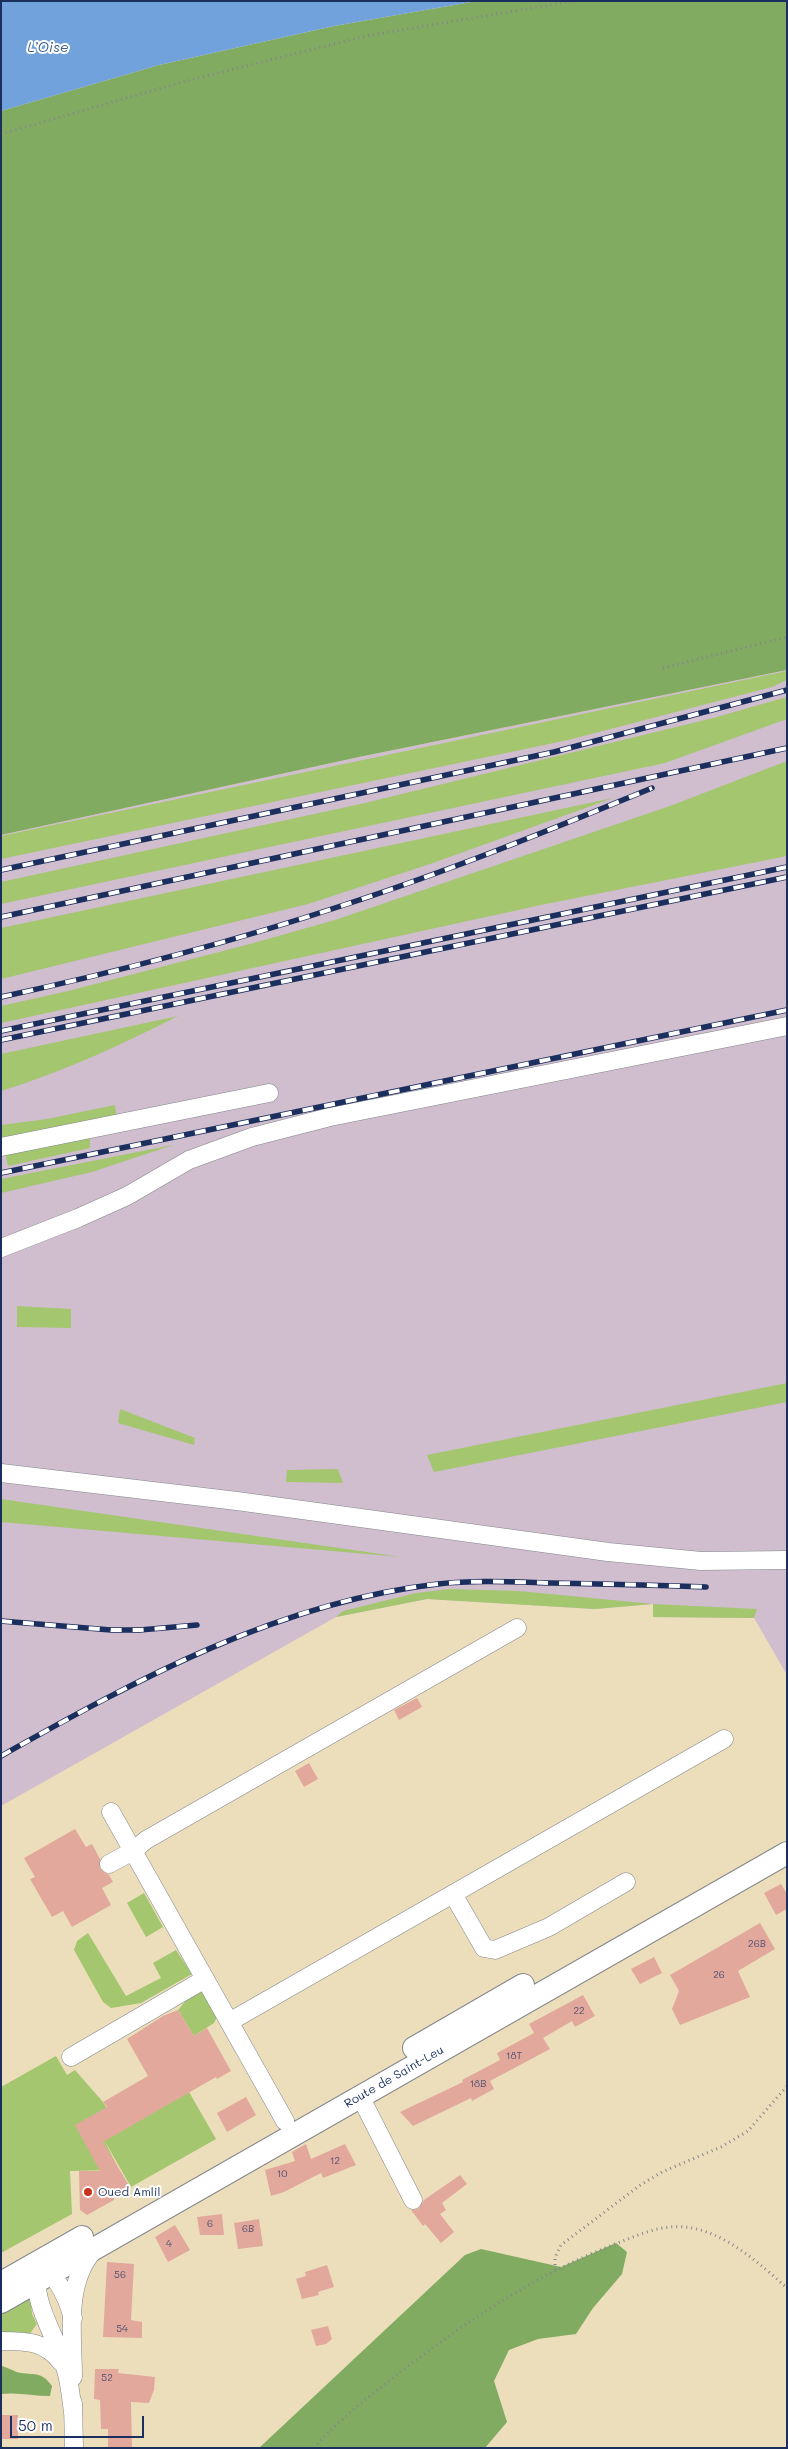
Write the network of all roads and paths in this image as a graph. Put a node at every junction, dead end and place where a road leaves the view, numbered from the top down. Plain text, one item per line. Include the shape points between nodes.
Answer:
1 (572, 1) edge
2 (1, 134) edge
3 (787, 637) edge
4 (663, 668) dead end
5 (787, 1026) edge
6 (268, 1093) dead end
7 (1, 1147) edge
8 (1, 1248) edge
9 (1, 1473) edge
10 (787, 1560) edge
11 (517, 1628) dead end
12 (724, 1739) dead end
13 (111, 1812) dead end
14 (787, 1835) edge
15 (133, 1851) junction
16 (787, 1852) edge
17 (109, 1864) dead end
18 (626, 1882) dead end
19 (453, 1894) junction
20 (205, 1979) junction
21 (229, 2022) junction
22 (71, 2057) dead end
23 (787, 2086) edge
24 (360, 2096) junction
25 (285, 2121) junction
26 (413, 2200) dead end
27 (97, 2246) junction
28 (555, 2270) junction
29 (41, 2273) junction
30 (1, 2283) edge
31 (787, 2288) edge
32 (1, 2302) edge
33 (73, 2318) junction
34 (1, 2341) edge
35 (65, 2366) junction
36 (73, 2413) junction
37 (74, 2448) edge
38 (314, 2448) edge

1 - 2 path via 366,36 186,80
3 - 4 path
5 - 8 street via 330,1117 252,1137 189,1160 127,1196
6 - 7 street
9 - 10 street via 237,1501 608,1552 701,1561
11 - 15 street via 146,1840
12 - 19 street
13 - 15 street
14 - 25 main road, Route de Saint-Leu
15 - 17 street
15 - 20 street
16 - 24 main road, Route de Saint-Leu
18 - 19 street via 549,1928 495,1950 484,1948
19 - 21 street
20 - 21 street
20 - 22 street
21 - 25 street
23 - 28 path via 748,2131 647,2181 561,2246 555,2257
24 - 26 street
24 - 27 main road, Route de Saint-Leu
25 - 29 main road, Route de Saint-Leu
27 - 29 main road, Route de Saint-Leu
27 - 33 street via 78,2276
28 - 31 path via 659,2228 686,2227 728,2243
28 - 38 path via 500,2302 413,2363 346,2415
29 - 30 main road, Route de Saint-Leu
29 - 32 main road, Route de Saint-Leu
29 - 33 street via 63,2292
29 - 35 street via 41,2312
33 - 36 street
34 - 35 street via 26,2341 40,2345
35 - 36 street
36 - 37 street

